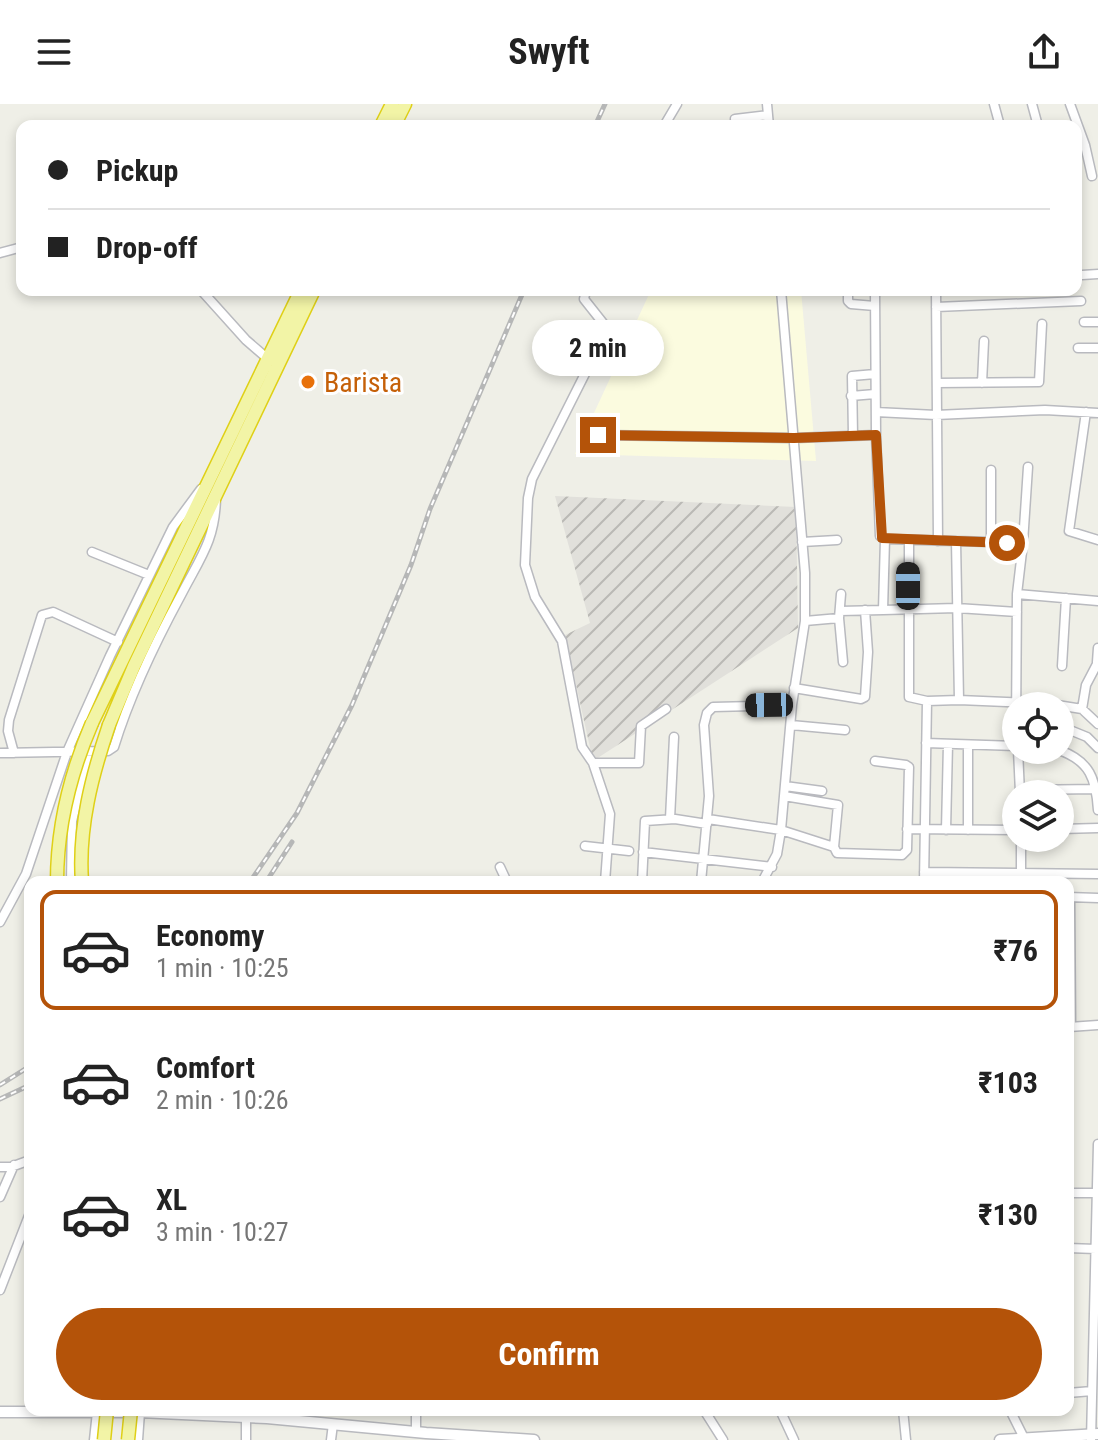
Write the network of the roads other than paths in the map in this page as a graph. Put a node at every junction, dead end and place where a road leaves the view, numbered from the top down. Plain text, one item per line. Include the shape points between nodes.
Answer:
1 (767, 104) edge
2 (768, 115) junction
3 (735, 119) dead end
4 (768, 120) edge
5 (1082, 137) edge
6 (1092, 176) dead end
7 (1098, 274) edge
8 (1082, 275) dead end
9 (206, 296) edge
10 (298, 296) edge
11 (311, 296) edge
12 (585, 296) edge
13 (782, 296) edge
14 (848, 296) edge
15 (875, 296) edge
16 (936, 296) edge
17 (1081, 301) dead end
18 (875, 306) junction
19 (936, 307) junction
20 (1084, 322) dead end
21 (1098, 322) edge
22 (1042, 324) dead end
23 (984, 341) dead end
24 (1078, 348) dead end
25 (1098, 348) edge
26 (268, 359) junction
27 (875, 374) junction
28 (937, 383) junction
29 (982, 383) junction
30 (875, 394) junction
31 (851, 396) junction
32 (876, 412) junction
33 (1086, 412) junction
34 (1098, 413) edge
35 (936, 415) junction
36 (598, 435) dead end
37 (876, 435) junction
38 (853, 436) junction
39 (794, 438) junction
40 (1028, 467) dead end
41 (991, 470) dead end
42 (209, 482) junction
43 (217, 493) junction
44 (885, 539) junction
45 (837, 540) dead end
46 (909, 540) junction
47 (1098, 540) edge
48 (938, 541) junction
49 (956, 541) junction
50 (802, 542) junction
51 (991, 542) junction
52 (1023, 543) junction
53 (92, 552) dead end
54 (149, 575) junction
55 (841, 594) dead end
56 (1017, 594) junction
57 (1066, 598) junction
58 (1098, 601) edge
59 (957, 608) junction
60 (865, 610) junction
61 (883, 610) junction
62 (908, 610) junction
63 (1017, 612) junction
64 (840, 614) junction
65 (805, 621) junction
66 (118, 642) junction
67 (1098, 648) edge
68 (843, 662) dead end
69 (1097, 662) edge
70 (1062, 666) dead end
71 (794, 688) junction
72 (1015, 692) edge
73 (959, 700) junction
74 (927, 701) junction
75 (1002, 702) edge
76 (792, 705) junction
77 (1074, 708) edge
78 (666, 709) dead end
79 (1082, 709) junction
80 (1098, 724) edge
81 (791, 725) junction
82 (845, 730) dead end
83 (1074, 732) edge
84 (674, 737) dead end
85 (926, 743) junction
86 (948, 744) junction
87 (968, 745) junction
88 (1002, 747) edge
89 (1098, 748) edge
90 (89, 751) junction
91 (67, 752) junction
92 (0, 753) edge
93 (14, 753) junction
94 (1074, 756) edge
95 (875, 761) dead end
96 (593, 763) junction
97 (1097, 789) edge
98 (1074, 790) edge
99 (785, 791) junction
100 (822, 791) dead end
101 (1098, 810) edge
102 (670, 819) junction
103 (707, 821) junction
104 (1098, 828) edge
105 (907, 829) junction
106 (1074, 829) edge
107 (781, 830) junction
108 (925, 830) junction
109 (946, 830) junction
110 (968, 830) junction
111 (1002, 830) edge
112 (585, 846) dead end
113 (834, 847) junction
114 (607, 849) junction
115 (629, 851) dead end
116 (643, 852) junction
117 (1021, 852) edge
118 (704, 860) junction
119 (500, 867) dead end
120 (772, 867) junction
121 (1098, 874) edge
122 (25, 876) edge
123 (58, 876) edge
124 (71, 876) edge
125 (82, 876) edge
126 (504, 876) edge
127 (605, 876) edge
128 (642, 876) edge
129 (702, 876) edge
130 (766, 876) edge
131 (924, 876) edge
132 (1021, 876) edge
133 (1060, 876) edge
134 (24, 878) edge
135 (1074, 898) edge
136 (1098, 898) edge
137 (1098, 904) edge
138 (0, 922) edge
139 (1098, 1025) edge
140 (1074, 1026) edge
141 (1098, 1144) edge
142 (24, 1162) edge
143 (14, 1165) junction
144 (0, 1167) edge
145 (1074, 1194) edge
146 (0, 1197) edge
147 (1097, 1199) edge
148 (24, 1228) edge
149 (1074, 1248) edge
150 (1096, 1249) junction
151 (0, 1290) edge
152 (1096, 1352) edge
153 (1092, 1391) junction
154 (1074, 1392) edge
155 (0, 1412) edge
156 (24, 1412) edge
157 (102, 1416) edge
158 (103, 1416) edge
159 (129, 1416) edge
160 (130, 1416) edge
161 (238, 1416) edge
162 (708, 1416) edge
163 (783, 1416) edge
164 (904, 1416) edge
165 (1014, 1416) edge
166 (246, 1417) junction
167 (333, 1424) junction
168 (399, 1435) edge
169 (423, 1435) edge
170 (1093, 1436) edge
171 (1030, 1438) edge
172 (527, 1439) edge
173 (95, 1440) edge
174 (104, 1440) edge
175 (128, 1440) edge
176 (137, 1440) edge
177 (246, 1440) edge
178 (331, 1440) edge
179 (723, 1440) edge
180 (794, 1440) edge
181 (906, 1440) edge
182 (1000, 1440) edge

1 - 2 street
2 - 3 street
2 - 4 street
5 - 6 street
7 - 8 street
9 - 26 street
10 - 26 highway
11 - 43 highway
12 - 96 street via 605,334 532,479 524,553 532,590 562,641 582,747
13 - 39 street
14 - 18 street via 851,304
15 - 18 street
16 - 19 street
17 - 19 street
18 - 27 street
19 - 28 street
20 - 21 street
22 - 29 street via 1040,381
23 - 29 street
24 - 25 street
26 - 42 highway
27 - 30 street
27 - 31 street via 853,375
28 - 29 street
28 - 35 street
30 - 31 street
30 - 32 street
31 - 38 street
32 - 35 street
32 - 37 street
33 - 34 street
33 - 35 street
33 - 47 street via 1069,531
35 - 48 street
36 - 39 street
37 - 38 street
37 - 44 street via 880,533
38 - 39 street
39 - 50 street
40 - 52 street
41 - 51 street
42 - 54 street via 173,527
42 - 123 highway, bridge via 75,764
43 - 90 street via 205,553 130,702 114,747
43 - 125 highway, bridge via 99,753 84,820
44 - 46 street
44 - 61 street
45 - 50 street
46 - 48 street
46 - 62 street
48 - 49 street
49 - 51 street
49 - 59 street
50 - 65 street
51 - 52 street
52 - 56 street
53 - 54 street
54 - 66 street
55 - 64 street
56 - 57 street
56 - 63 street
57 - 58 street
57 - 70 street
59 - 62 street
59 - 63 street
59 - 73 street
60 - 61 street
60 - 64 street
60 - 71 street via 865,697
61 - 62 street
62 - 74 street via 909,697
63 - 72 street
64 - 65 street
64 - 68 street
65 - 71 street
66 - 91 street
66 - 93 street via 53,612 42,615 9,720
67 - 69 street
69 - 79 street
71 - 76 street
73 - 74 street
73 - 75 street
74 - 85 street
76 - 81 street
76 - 103 street via 709,709 704,725
77 - 79 street
78 - 96 street via 641,726 639,763
79 - 80 street
81 - 82 street
81 - 99 street
83 - 89 street
84 - 102 street
85 - 86 street
85 - 108 street
86 - 87 street
86 - 109 street
87 - 88 street
87 - 110 street
90 - 91 street
90 - 124 street via 72,821
91 - 93 street
91 - 122 street
92 - 93 street
94 - 97 street
95 - 105 street via 909,767
96 - 114 street via 609,808
97 - 98 street
97 - 101 street
99 - 100 street
99 - 107 street
99 - 113 street via 838,805
102 - 103 street
102 - 116 street via 645,821
103 - 107 street
103 - 118 street
104 - 106 street
105 - 108 street
105 - 113 street via 902,855 837,853
107 - 113 street
107 - 120 street
108 - 109 street
108 - 131 street
109 - 110 street
110 - 111 street
112 - 114 street
114 - 115 street
114 - 127 street
116 - 118 street
116 - 128 street
117 - 132 street
118 - 120 street
118 - 129 street
119 - 126 street
120 - 130 street
121 - 133 street
134 - 138 street
135 - 136 street
136 - 137 street
139 - 140 street
141 - 147 street
142 - 143 street
143 - 144 street
143 - 146 street
145 - 147 street
147 - 150 street
148 - 151 street
149 - 150 street
150 - 152 street
152 - 153 street
153 - 154 street
153 - 170 street
155 - 156 street
157 - 173 street
158 - 174 highway, bridge
159 - 175 highway, bridge
160 - 176 street
161 - 166 street
162 - 179 street
163 - 180 street
164 - 181 street
165 - 171 street
166 - 167 street
166 - 177 street
167 - 168 street
167 - 178 street
168 - 169 street
169 - 172 street
170 - 171 street
171 - 182 street

